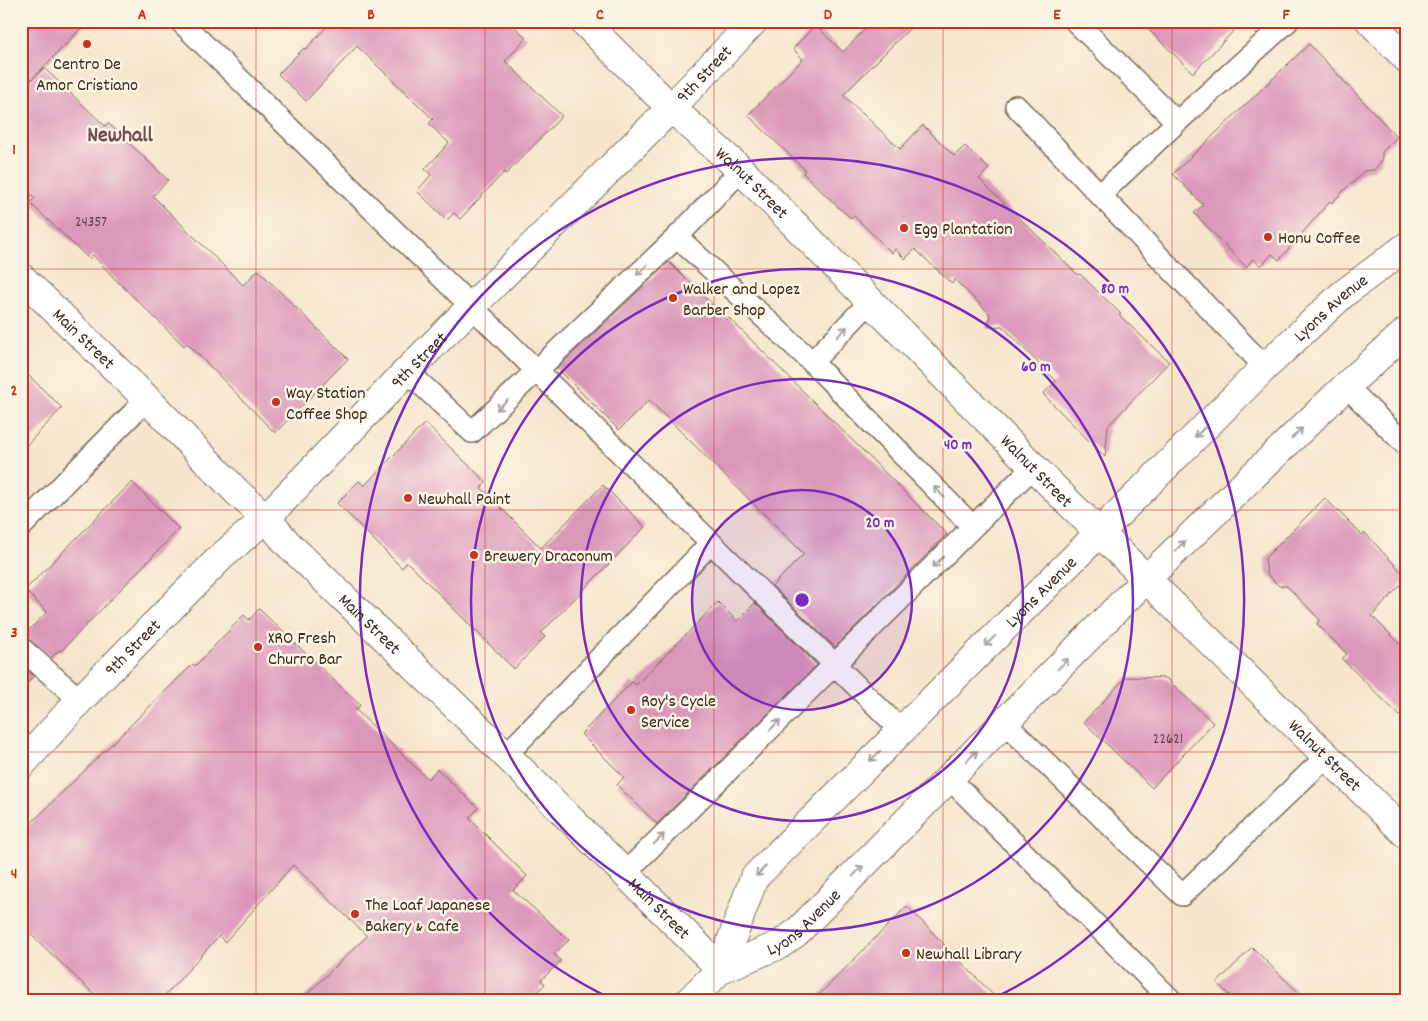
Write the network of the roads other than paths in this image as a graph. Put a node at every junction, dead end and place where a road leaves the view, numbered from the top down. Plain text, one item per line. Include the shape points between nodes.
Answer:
1 (180, 21) edge
2 (583, 21) edge
3 (754, 21) edge
4 (1075, 21) edge
5 (1288, 21) edge
6 (1370, 21) edge
7 (1403, 49) edge
8 (1016, 106) dead end
9 (671, 108) junction
10 (1177, 122) junction
11 (741, 170) junction
12 (1100, 195) junction
13 (678, 237) junction
14 (1407, 246) edge
15 (21, 277) edge
16 (871, 302) junction
17 (471, 306) junction
18 (1407, 331) edge
19 (812, 362) junction
20 (1265, 367) junction
21 (407, 371) junction
22 (537, 371) junction
23 (1346, 386) junction
24 (147, 399) junction
25 (1407, 446) edge
26 (1034, 467) junction
27 (266, 518) junction
28 (21, 527) edge
29 (973, 527) junction
30 (1099, 533) junction
31 (711, 543) junction
32 (1146, 580) junction
33 (21, 648) edge
34 (835, 666) junction
35 (80, 700) junction
36 (1005, 723) junction
37 (901, 730) junction
38 (506, 755) junction
39 (1326, 757) junction
40 (21, 765) edge
41 (950, 779) junction
42 (1407, 835) edge
43 (625, 873) junction
44 (721, 969) junction
45 (690, 1000) edge
46 (1171, 1000) edge

1 - 17 lane
2 - 9 street, Walnut Street
3 - 9 street, 9th Street
4 - 10 lane
5 - 10 lane
6 - 7 street
8 - 12 lane
9 - 11 street, Walnut Street
9 - 17 street, 9th Street
10 - 12 lane
11 - 13 lane
11 - 16 street, Walnut Street
12 - 20 lane
13 - 19 lane
13 -> 22 lane
14 - 20 street, Lyons Avenue via 1343,294
15 - 24 street, Main Street
19 -> 16 lane
16 - 26 street, Walnut Street
17 - 21 street, 9th Street
17 - 22 lane
18 - 23 street, Lyons Avenue
29 -> 19 lane
20 -> 30 street, Lyons Avenue
22 -> 21 lane via 472,432
21 - 27 street, 9th Street
22 - 31 lane
23 - 25 lane
32 -> 23 street, Lyons Avenue
24 - 27 street, Main Street
24 - 28 lane
26 - 29 lane
26 - 30 street, Walnut Street
27 - 35 street, 9th Street via 221,557
27 - 38 street, Main Street
29 -> 34 lane
30 - 32 street, Walnut Street
30 -> 37 street, Lyons Avenue
31 - 34 lane
31 - 38 lane
36 -> 32 street, Lyons Avenue
32 - 39 street, Walnut Street
33 - 35 lane
34 - 37 lane
43 -> 34 lane
35 - 40 street, 9th Street
36 - 39 lane via 1182,895
41 -> 36 street, Lyons Avenue
37 -> 44 street, Lyons Avenue via 754,878
38 - 43 street, Main Street
39 - 42 street, Walnut Street
44 -> 41 street, Lyons Avenue via 779,944 796,933
41 - 46 lane
43 - 44 street, Main Street
44 - 45 street, Lyons Avenue

